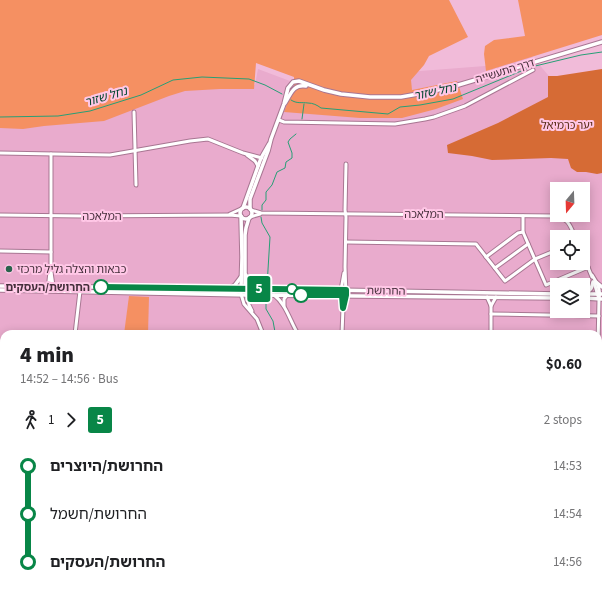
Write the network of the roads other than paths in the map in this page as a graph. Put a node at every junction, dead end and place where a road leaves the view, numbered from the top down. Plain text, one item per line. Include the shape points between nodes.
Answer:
1 (602, 42) edge
2 (533, 70) dead end
3 (313, 87) junction
4 (284, 104) junction
5 (134, 112) dead end
6 (279, 120) junction
7 (135, 150) junction
8 (0, 153) edge
9 (243, 153) junction
10 (51, 154) junction
11 (263, 159) junction
12 (346, 164) dead end
13 (258, 166) junction
14 (136, 185) dead end
15 (242, 209) junction
16 (250, 209) junction
17 (261, 213) junction
18 (346, 214) junction
19 (0, 215) edge
20 (229, 215) junction
21 (51, 216) junction
22 (241, 216) junction
23 (523, 216) junction
24 (250, 217) junction
25 (572, 230) edge
26 (523, 232) junction
27 (346, 242) junction
28 (528, 244) junction
29 (0, 251) edge
30 (51, 252) junction
31 (550, 253) edge
32 (486, 257) junction
33 (244, 258) junction
34 (535, 259) junction
35 (345, 268) junction
36 (495, 268) junction
37 (581, 270) edge
38 (590, 270) edge
39 (246, 272) junction
40 (51, 274) junction
41 (242, 276) junction
42 (595, 282) junction
43 (0, 286) edge
44 (54, 287) junction
45 (602, 287) edge
46 (229, 288) junction
47 (50, 289) junction
48 (243, 289) junction
49 (260, 289) junction
50 (0, 290) edge
51 (341, 290) junction
52 (346, 290) junction
53 (80, 291) junction
54 (590, 291) edge
55 (241, 294) junction
56 (247, 294) junction
57 (550, 294) edge
58 (274, 295) junction
59 (287, 295) junction
60 (344, 295) junction
61 (590, 295) edge
62 (600, 296) edge
63 (487, 297) junction
64 (496, 297) junction
65 (590, 297) edge
66 (550, 298) edge
67 (284, 306) junction
68 (491, 306) junction
69 (252, 313) junction
70 (491, 314) junction
71 (599, 316) junction
72 (75, 330) edge
73 (261, 330) edge
74 (296, 330) edge
75 (342, 330) edge
76 (491, 330) edge
77 (598, 330) edge

1 - 3 street, דרך התעשייה via 455,86 400,97 341,94
2 - 6 street via 465,106 425,119 395,124
3 - 4 street, דרך התעשייה via 297,87
3 - 4 street, דרך התעשייה via 293,82 288,88
4 - 6 street, דרך התעשייה
5 - 7 street
6 - 11 street, דרך התעשייה
7 - 9 street via 208,139
7 - 10 street via 110,154
7 - 14 street
8 - 10 street
9 - 11 street
9 - 13 street via 256,161
10 - 21 street
11 - 13 street
11 - 16 street via 250,199
12 - 18 street
13 - 15 street
15 - 16 street, המלאכה
15 - 20 street, המלאכה
15 - 22 street
16 - 17 street, המלאכה
16 - 24 street
17 - 18 street, המלאכה
17 - 24 street, המלאכה
18 - 23 street, המלאכה
18 - 27 street
19 - 21 street, המלאכה
20 - 21 street, המלאכה
20 - 22 street, המלאכה
21 - 30 street
22 - 24 street, המלאכה via 244,219
22 - 33 street
23 - 25 street, המלאכה via 559,217 569,223
23 - 26 street
24 - 33 street via 246,228
26 - 28 street
26 - 32 street
27 - 32 street via 476,244
27 - 35 street
28 - 34 street
28 - 36 street
29 - 30 street
30 - 40 street
31 - 34 street
32 - 36 street
33 - 39 street
33 - 41 street
34 - 36 street via 504,281
34 - 37 street via 546,285
35 - 51 street
35 - 52 street
38 - 42 street
39 - 48 street
39 - 49 street via 251,284
40 - 44 street
40 - 47 street
41 - 46 street
41 - 48 street
42 - 45 street
42 - 54 street
42 - 62 street via 600,290
43 - 47 street, החרושת
44 - 46 street, החרושת
44 - 47 street
46 - 48 street, החרושת
47 - 50 street, החרושת
47 - 53 street, החרושת
48 - 49 street, החרושת
48 - 55 street
48 - 56 street
49 - 51 street, החרושת
51 - 52 street, החרושת
51 - 60 street
52 - 57 street, החרושת
52 - 60 street
53 - 55 street, החרושת
53 - 72 street
55 - 56 street, החרושת
55 - 69 street via 244,304
56 - 58 street, החרושת
56 - 69 street
58 - 59 street, החרושת
58 - 67 street
59 - 60 street, החרושת
59 - 67 street
60 - 63 street, החרושת
60 - 75 street
61 - 62 street
62 - 65 street
62 - 71 street
63 - 64 street, החרושת
63 - 68 street
64 - 66 street, החרושת
64 - 68 street
67 - 74 street
68 - 70 street
69 - 73 street
70 - 71 street
70 - 76 street
71 - 77 street

